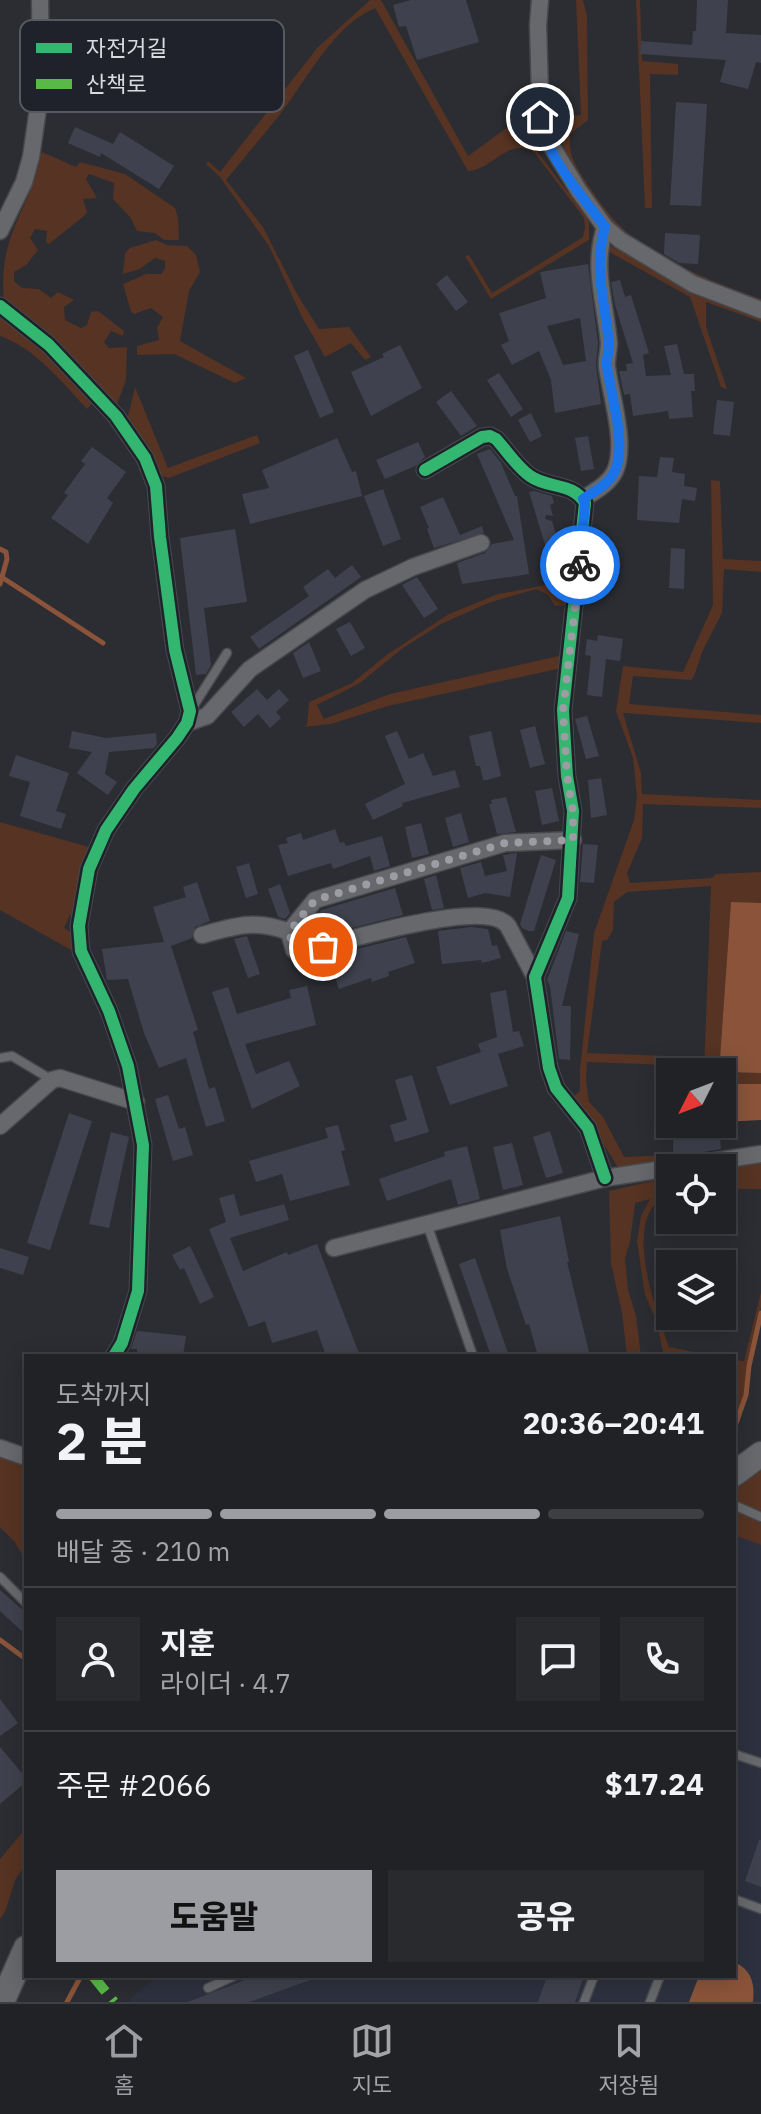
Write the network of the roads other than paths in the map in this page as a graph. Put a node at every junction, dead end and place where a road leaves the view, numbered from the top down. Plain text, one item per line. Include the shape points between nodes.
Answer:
1 (40, 0) edge
2 (540, 0) edge
3 (40, 20) edge
4 (38, 112) edge
5 (605, 227) junction
6 (0, 231) edge
7 (0, 306) edge
8 (761, 310) edge
9 (425, 470) dead end
10 (583, 499) junction
11 (481, 543) dead end
12 (227, 653) dead end
13 (189, 717) junction
14 (573, 840) junction
15 (289, 932) junction
16 (202, 935) dead end
17 (535, 977) junction
18 (0, 1058) edge
19 (52, 1080) junction
20 (136, 1102) junction
21 (0, 1126) edge
22 (761, 1154) edge
23 (736, 1158) edge
24 (656, 1170) edge
25 (605, 1178) junction
26 (427, 1224) junction
27 (334, 1248) dead end
28 (115, 1354) edge
29 (472, 1354) edge
30 (0, 1448) edge
31 (761, 1454) edge
32 (24, 1456) edge
33 (736, 1473) edge
34 (736, 1506) edge
35 (761, 1517) edge
36 (0, 1577) edge
37 (24, 1601) edge
38 (736, 1755) edge
39 (761, 1763) edge
40 (736, 1900) edge
41 (761, 1909) edge
42 (24, 1952) edge
43 (230, 1978) edge
44 (593, 1978) edge
45 (659, 1978) edge
46 (208, 1988) dead end
47 (2, 2002) edge
48 (584, 2002) edge
49 (650, 2002) edge

1 - 3 street
2 - 5 street via 541,129
4 - 6 street via 24,182
5 - 8 street via 693,284
5 - 10 street via 598,250 599,274 619,446 610,480
7 - 13 street via 49,345 116,416 145,458 156,486 175,650
9 - 10 street via 490,436 532,478 568,488
10 - 14 street via 563,710
11 - 13 street via 365,590 250,669 207,716
12 - 13 lane
13 - 20 street via 164,756 113,815 89,869 79,926 81,951 109,1011
14 - 15 street via 505,843 315,900
14 - 17 street via 568,898
15 - 16 street via 243,924
15 - 17 street via 299,953 413,923 491,915 504,920
17 - 25 street via 549,1068 556,1088 588,1128
18 - 19 lane via 12,1056
19 - 20 street
19 - 21 street
20 - 28 street via 143,1145 138,1291
22 - 23 street
24 - 25 street
25 - 26 street
26 - 27 street
26 - 29 lane
30 - 32 street
31 - 33 street
34 - 35 lane
36 - 37 lane
38 - 39 lane
40 - 41 lane
42 - 47 street
43 - 46 lane
44 - 48 lane
45 - 49 lane

